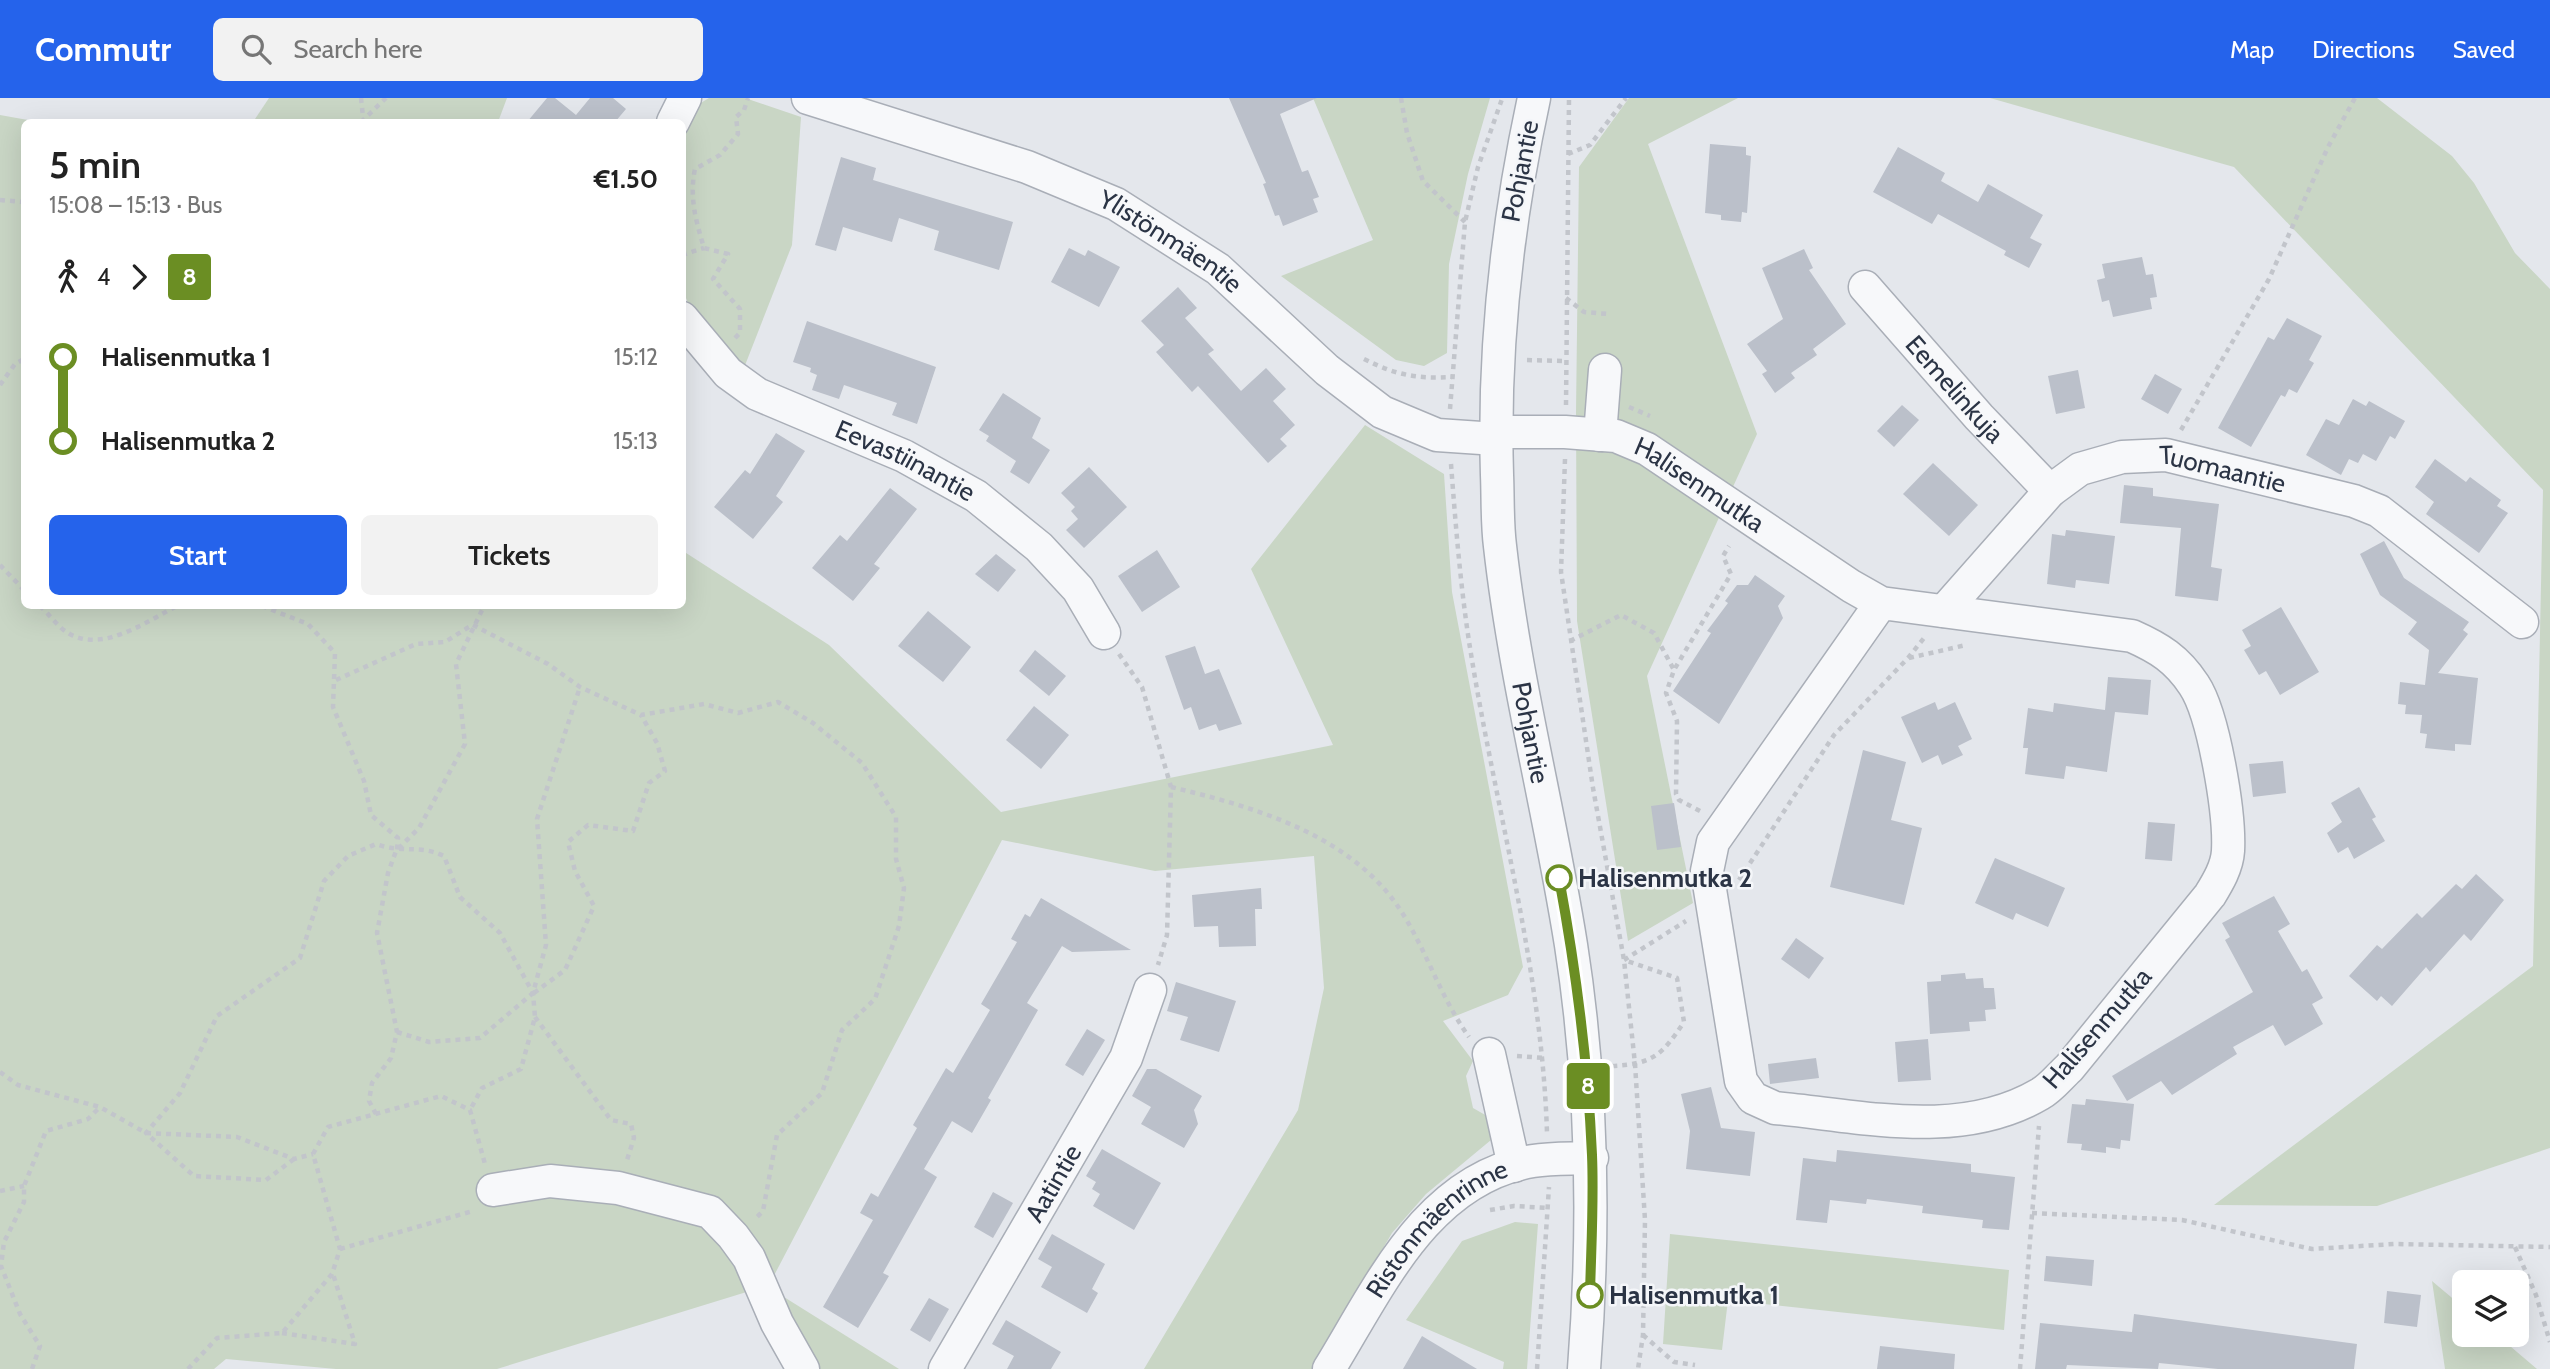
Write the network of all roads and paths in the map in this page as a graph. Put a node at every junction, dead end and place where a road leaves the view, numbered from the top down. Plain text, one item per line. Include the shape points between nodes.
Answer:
1 (360, 98) edge
2 (386, 98) edge
3 (685, 98) edge
4 (748, 98) edge
5 (808, 98) edge
6 (1401, 98) edge
7 (1502, 98) edge
8 (1534, 98) edge
9 (1569, 98) edge
10 (1626, 98) edge
11 (2355, 98) edge
12 (362, 119) edge
13 (363, 119) edge
14 (674, 119) edge
15 (1568, 154) junction
16 (0, 200) edge
17 (21, 202) edge
18 (1465, 222) junction
19 (704, 248) junction
20 (686, 254) edge
21 (1865, 286) dead end
22 (1566, 298) junction
23 (1608, 314) dead end
24 (686, 323) edge
25 (1497, 358) junction
26 (716, 360) junction
27 (21, 361) edge
28 (1564, 361) junction
29 (1605, 370) dead end
30 (0, 385) edge
31 (1565, 432) junction
32 (1496, 435) junction
33 (1600, 435) junction
34 (1448, 437) junction
35 (2166, 455) junction
36 (2050, 491) junction
37 (1729, 546) dead end
38 (0, 565) edge
39 (21, 587) edge
40 (1881, 603) junction
41 (43, 609) edge
42 (171, 609) edge
43 (270, 609) edge
44 (482, 609) edge
45 (1944, 611) junction
46 (2522, 622) dead end
47 (473, 625) junction
48 (1104, 634) joint
49 (1570, 640) junction
50 (1674, 670) junction
51 (336, 680) junction
52 (580, 687) junction
53 (641, 715) junction
54 (1171, 786) junction
55 (1725, 825) junction
56 (397, 851) junction
57 (1713, 905) junction
58 (1624, 960) junction
59 (1150, 990) joint
60 (533, 993) junction
61 (535, 1017) junction
62 (397, 1032) junction
63 (1489, 1054) junction
64 (1544, 1058) junction
65 (1635, 1065) junction
66 (0, 1072) edge
67 (2041, 1093) junction
68 (100, 1107) junction
69 (470, 1110) junction
70 (376, 1114) junction
71 (146, 1133) junction
72 (313, 1154) junction
73 (1592, 1158) junction
74 (294, 1159) junction
75 (1548, 1160) junction
76 (1514, 1166) junction
77 (24, 1186) junction
78 (618, 1188) junction
79 (493, 1190) junction
80 (0, 1191) edge
81 (1549, 1208) junction
82 (1481, 1211) dead end
83 (2032, 1213) junction
84 (733, 1236) junction
85 (2515, 1247) junction
86 (2550, 1247) edge
87 (340, 1249) junction
88 (332, 1274) junction
89 (282, 1334) junction
90 (1643, 1335) junction
91 (2550, 1342) edge
92 (1695, 1366) dead end
93 (32, 1369) edge
94 (188, 1369) edge
95 (803, 1369) edge
96 (945, 1369) edge
97 (1329, 1369) edge
98 (1537, 1369) edge
99 (1584, 1369) edge
100 (1638, 1369) edge
101 (2020, 1369) edge

1 - 12 path
2 - 13 path
3 - 14 street
4 - 19 path via 736,117 738,134 720,155 695,169 692,209
5 - 34 street, Ylistönmäentie via 1027,167 1116,204 1218,269 1327,370 1382,412
6 - 18 path via 1423,181
7 - 18 path
8 - 25 street, Pohjantie via 1508,232
9 - 15 path
10 - 15 path via 1590,145
11 - 35 path via 2269,279
15 - 22 path
16 - 17 path
18 - 34 path
19 - 20 path
19 - 26 path via 728,254 713,279 740,309 740,333
21 - 36 street, Eemelinkuja
22 - 23 path via 1584,312
22 - 28 path
24 - 26 street, Eevastiinantie
25 - 28 path
25 - 32 street, Pohjantie
26 - 48 street, Eevastiinantie via 757,394 904,456 976,496 1039,547 1078,589
27 - 30 path
28 - 31 path
29 - 33 street
31 - 32 street, Halisenmutka
31 - 33 street, Halisenmutka
31 - 49 path via 1561,572
32 - 34 street, Ylistönmäentie
32 - 73 street, Pohjantie via 1500,544 1571,946 1587,1067
33 - 40 street, Halisenmutka via 1616,436 1647,449
34 - 64 path via 1470,647
35 - 36 street, Tuomaantie via 2122,457 2080,469
35 - 46 street, Tuomaantie via 2379,511
36 - 45 street, Tuomaantie
37 - 50 path via 1723,556 1731,574
38 - 39 path
40 - 45 street, Halisenmutka
40 - 55 street, Halisenmutka
41 - 42 path via 68,634 89,640 115,637
43 - 51 path via 308,624 335,653
44 - 47 path
45 - 57 path via 1908,658 1834,734 1735,887
45 - 67 street, Halisenmutka via 2132,636 2166,652 2195,685 2210,727 2226,815 2228,853 2221,877 2069,1068
47 - 51 path via 445,642 416,645
47 - 52 path via 548,664
47 - 56 path via 456,664 465,744 419,828
48 - 54 path via 1142,688
49 - 50 path via 1621,615 1654,633
49 - 58 path
50 - 55 path via 1666,693 1677,721 1676,794
51 - 56 path via 333,707 365,781 371,816 398,838
52 - 53 path
52 - 60 path via 537,820 546,945
53 - 60 path via 657,743 664,771 649,783 633,831 588,825 568,842 575,871 594,906 565,970
53 - 84 path via 704,704 738,713 778,702 813,723 862,763 896,817 896,859 904,888 899,926 875,999 842,1030 822,1093 777,1135 764,1211
54 - 59 path via 1167,935
54 - 63 path via 1220,798 1314,835 1366,867 1405,917 1459,1023 1473,1043
55 - 57 street, Halisenmutka via 1708,856
56 - 60 path via 427,848 444,856 460,897 500,933
56 - 62 path via 388,873 377,933
56 - 71 path via 376,844 348,856 324,881 300,958 216,1016 180,1093
57 - 58 path
57 - 67 street, Halisenmutka via 1741,1081 1753,1098 1774,1108 1930,1123 1983,1117
58 - 65 path
58 - 65 path via 1677,978 1684,1022 1664,1051
59 - 96 street, Aatintie via 1126,1058
60 - 61 path
60 - 62 path via 480,1038 429,1042
61 - 69 path via 521,1069 482,1088
61 - 78 path via 611,1120 631,1124 634,1138
62 - 70 path via 391,1058 372,1083 369,1101
63 - 64 path
63 - 76 street
64 - 75 path
65 - 90 path via 1645,1220
66 - 68 path via 18,1085
67 - 83 path
68 - 71 path
68 - 77 path via 88,1119 46,1131
69 - 70 path via 441,1096
69 - 79 path
70 - 72 path via 328,1127
71 - 74 path via 237,1137
71 - 74 path via 194,1176 266,1180
72 - 74 path
72 - 87 path
73 - 75 street, Ristonmäenrinne
73 - 99 street, Pohjantie
75 - 76 street, Ristonmäenrinne
75 - 81 path
76 - 97 street, Ristonmäenrinne via 1476,1181 1438,1208 1406,1244
77 - 80 path
77 - 93 path via 24,1202 4,1242 1,1266 20,1314 40,1346
78 - 79 street via 550,1181
78 - 84 street via 710,1212
79 - 87 path via 482,1209
81 - 82 path via 1514,1206
81 - 98 path
83 - 85 path via 2182,1220 2312,1249 2394,1244
83 - 101 path
84 - 95 street via 749,1258
85 - 86 path
85 - 91 path
87 - 88 path
88 - 89 path
88 - 89 path via 355,1344
89 - 94 path via 217,1338
90 - 92 path via 1674,1362
90 - 100 path

